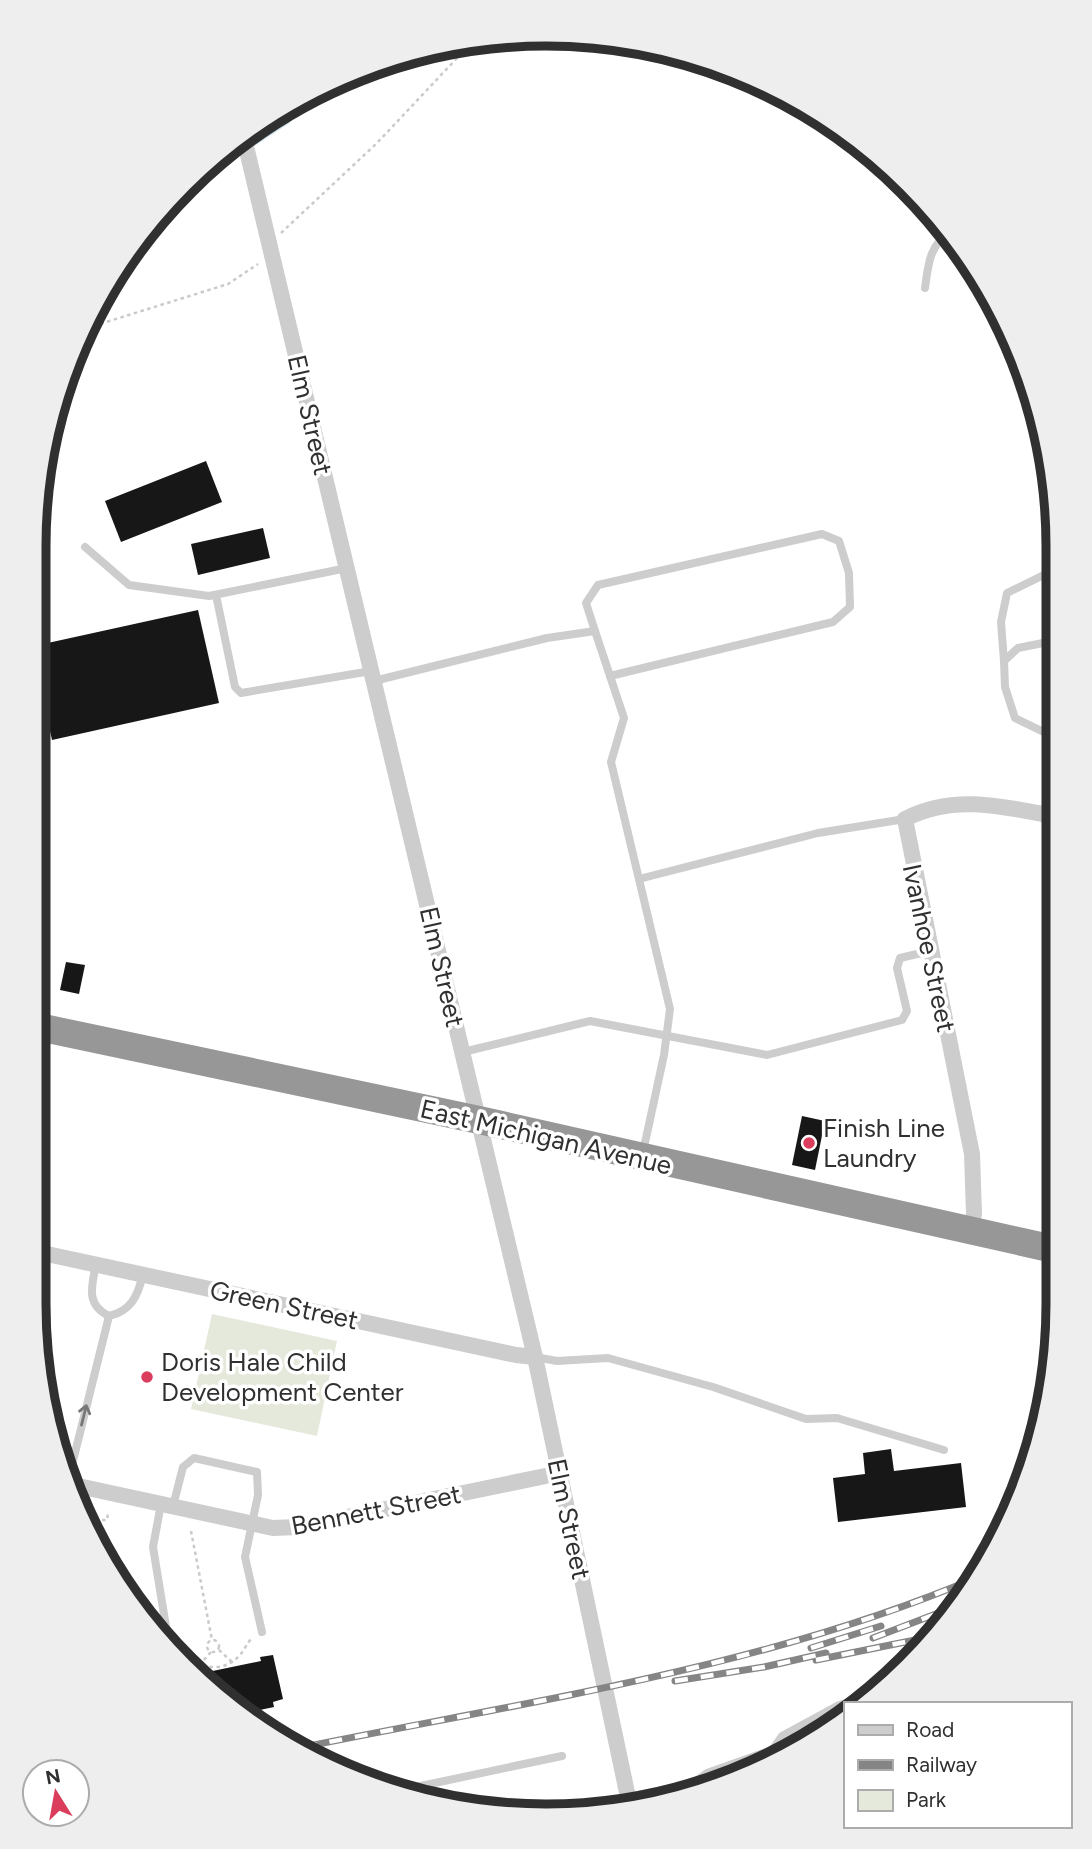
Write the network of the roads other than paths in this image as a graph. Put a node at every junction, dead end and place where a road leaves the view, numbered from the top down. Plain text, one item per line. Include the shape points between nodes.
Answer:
1 (246, 146) edge
2 (941, 238) edge
3 (925, 288) dead end
4 (85, 547) dead end
5 (347, 568) junction
6 (1046, 574) edge
7 (216, 595) junction
8 (595, 631) junction
9 (1046, 642) edge
10 (1004, 661) junction
11 (372, 676) junction
12 (610, 676) junction
13 (1046, 733) edge
14 (1046, 815) edge
15 (905, 819) junction
16 (639, 879) junction
17 (930, 951) junction
18 (46, 1029) edge
19 (666, 1036) junction
20 (463, 1052) junction
21 (479, 1121) junction
22 (642, 1159) junction
23 (970, 1231) junction
24 (1046, 1247) edge
25 (46, 1254) edge
26 (96, 1264) junction
27 (143, 1274) junction
28 (109, 1316) junction
29 (535, 1357) junction
30 (944, 1450) dead end
31 (72, 1465) edge
32 (560, 1473) junction
33 (80, 1486) edge
34 (167, 1506) junction
35 (250, 1524) junction
36 (167, 1629) edge
37 (262, 1632) road end
38 (844, 1704) edge
39 (773, 1749) edge
40 (768, 1751) edge
41 (562, 1756) dead end
42 (698, 1780) edge
43 (418, 1787) edge
44 (627, 1797) edge

1 - 5 street, Elm Street
2 - 3 lane via 930,256
4 - 7 lane via 129,585
5 - 7 lane
5 - 11 street, Elm Street
6 - 10 lane via 1007,593 1001,622
7 - 11 lane via 235,687 241,693
8 - 11 lane
8 - 12 lane
8 - 12 lane via 586,603 598,585 822,534 839,541 849,573 850,607 833,621
9 - 10 lane via 1018,648
10 - 13 lane via 1005,687 1015,718
11 - 20 street, Elm Street
12 - 16 lane via 624,718 611,762
14 - 15 street via 971,802 918,812
15 - 16 lane via 818,833
15 - 17 street, Ivanhoe Street
16 - 19 lane via 670,1009
17 - 19 lane via 900,958 897,968 907,1011 902,1020 767,1055
17 - 23 street, Ivanhoe Street via 972,1154 974,1214
18 - 21 highway, East Michigan Avenue
19 - 20 lane via 590,1021
19 - 22 lane
20 - 21 street, Elm Street
21 - 22 highway, East Michigan Avenue
21 - 29 street, Elm Street
22 - 23 highway, East Michigan Avenue
23 - 24 highway, East Michigan Avenue
25 - 26 street, Green Street
26 - 27 street, Green Street
26 - 28 lane via 93,1302
27 - 28 lane via 132,1303
27 - 29 street, Green Street
31 -> 28 lane
29 - 30 lane via 557,1361 608,1357 806,1419 837,1418
29 - 32 street, Elm Street
32 - 35 street, Bennett Street via 298,1527
32 - 44 street, Elm Street
33 - 34 street, Bennett Street
34 - 35 street, Bennett Street
34 - 35 lane via 183,1467 199,1458 257,1472 258,1495
34 - 36 lane via 153,1547
35 - 37 lane via 245,1557
38 - 39 lane via 782,1736
40 - 42 lane
41 - 43 lane

